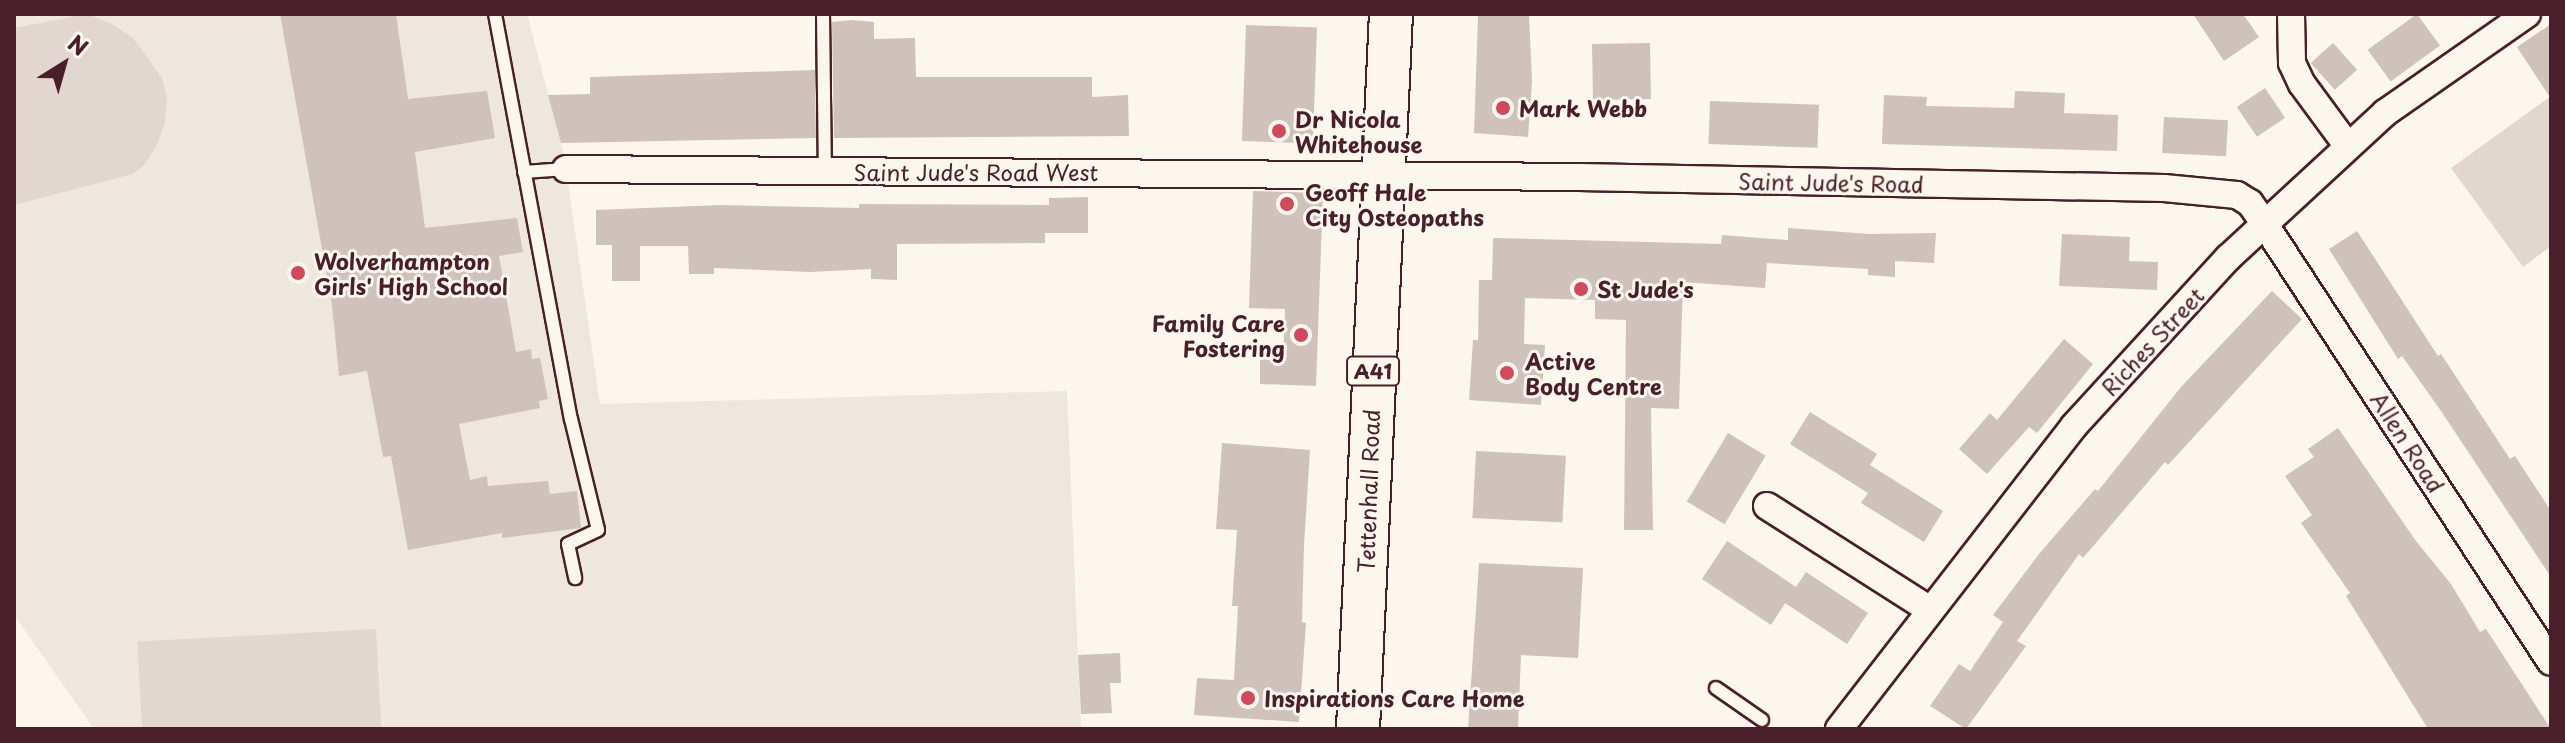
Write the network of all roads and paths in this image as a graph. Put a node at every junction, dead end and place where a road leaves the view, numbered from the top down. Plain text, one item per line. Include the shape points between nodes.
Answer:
1 (495, 14) edge
2 (823, 14) edge
3 (1391, 14) edge
4 (2291, 14) edge
5 (2527, 14) edge
6 (2347, 145) junction
7 (566, 169) joint
8 (825, 171) junction
9 (524, 172) junction
10 (1385, 175) junction
11 (2264, 223) junction
12 (1767, 506) dead end
13 (575, 578) dead end
14 (1930, 610) junction
15 (2551, 662) edge
16 (1716, 688) dead end
17 (1762, 720) dead end
18 (1358, 729) edge
19 (1839, 729) edge

1 - 9 lane
2 - 8 lane
3 - 10 highway, Tettenhall Road / A41
4 - 6 street via 2292,63
5 - 6 street, Riches Street
6 - 11 street, Riches Street
7 - 8 street, Saint Jude's Road West
7 - 9 lane
8 - 10 street, Saint Jude's Road West
9 - 13 lane via 598,530 568,544
10 - 11 street, Saint Jude's Road via 2164,188 2237,195
10 - 18 highway, Tettenhall Road / A41
11 - 14 street, Riches Street via 2074,426
11 - 15 street, Allen Road
12 - 14 street
14 - 19 street, Riches Street
16 - 17 lane

